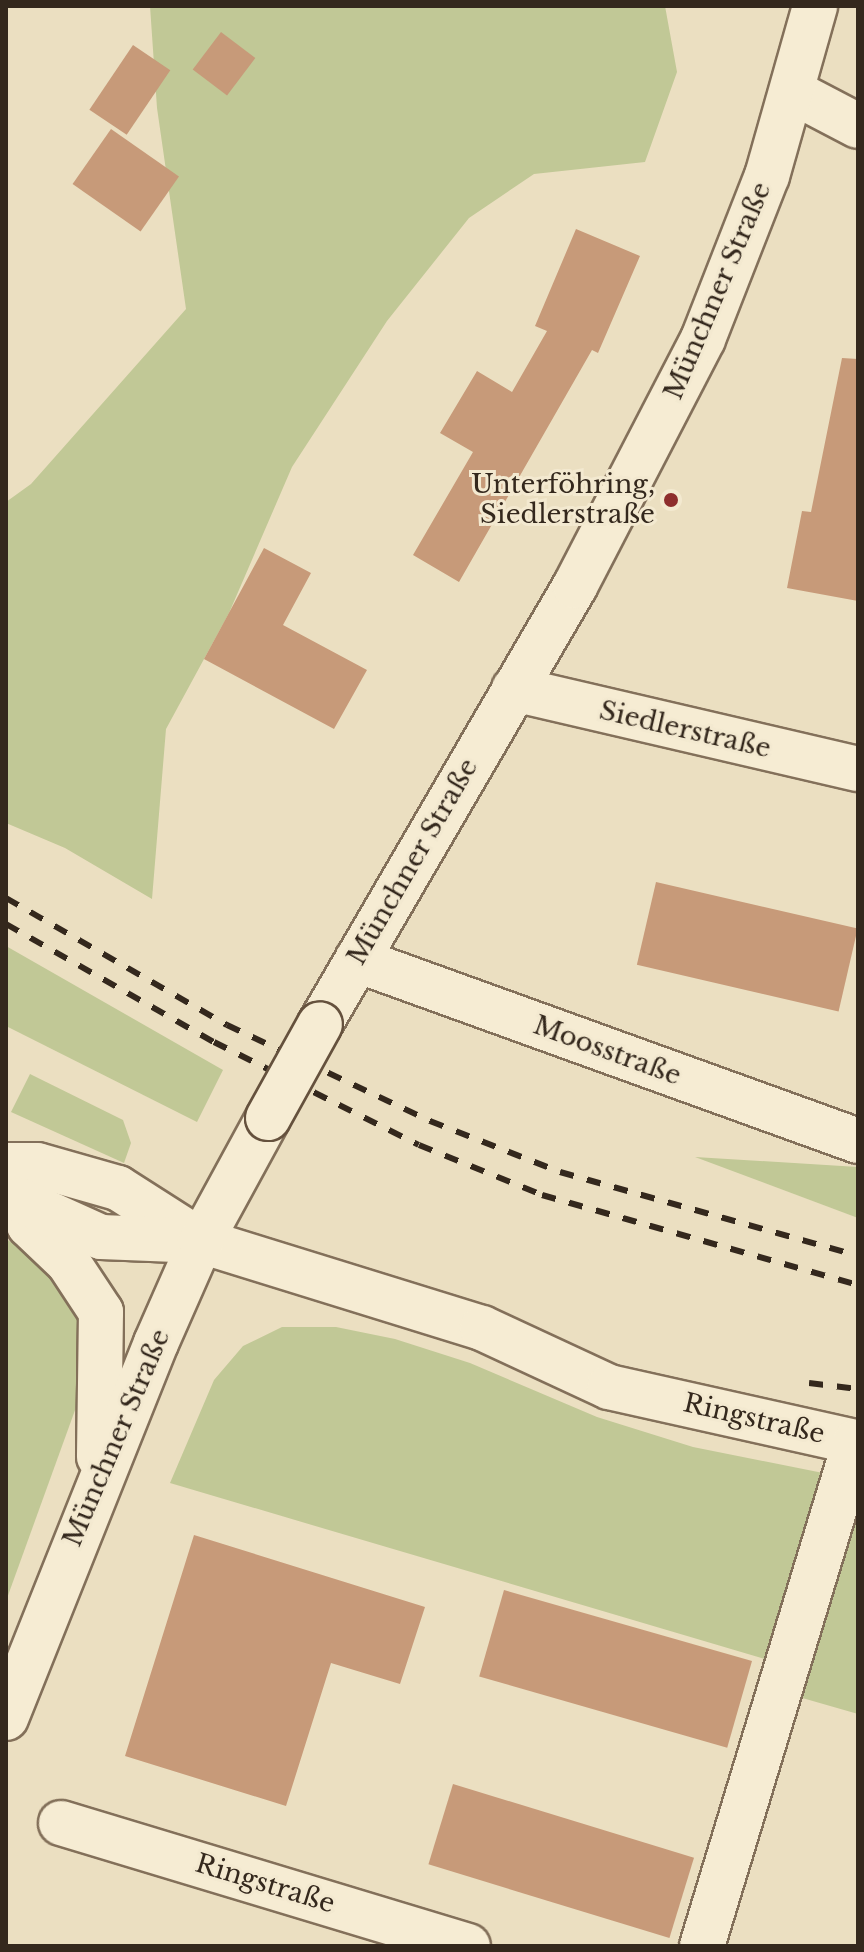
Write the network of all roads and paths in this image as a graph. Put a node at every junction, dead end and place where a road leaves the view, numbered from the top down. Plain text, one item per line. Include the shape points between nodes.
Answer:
1 (815, 6) edge
2 (858, 87) edge
3 (793, 92) junction
4 (858, 126) edge
5 (514, 689) junction
6 (858, 769) edge
7 (357, 960) junction
8 (858, 1141) edge
9 (10, 1186) edge
10 (201, 1241) junction
11 (98, 1476) junction
12 (6, 1718) edge
13 (61, 1823) dead end
14 (468, 1946) edge
15 (702, 1946) edge

1 - 3 street, Münchner Straße
2 - 3 street
3 - 4 street
3 - 5 street, Münchner Straße via 703,339 625,495
5 - 6 street, Siedlerstraße
5 - 7 street, Münchner Straße
7 - 8 street, Moosstraße
7 - 10 street, Münchner Straße, bridge
9 - 10 street via 37,1165 118,1188
9 - 11 street via 29,1225 68,1262 101,1312
10 - 11 street, Münchner Straße
10 - 15 street, Ringstraße via 482,1328 609,1387 855,1442
11 - 12 street, Münchner Straße
13 - 14 street, Ringstraße

